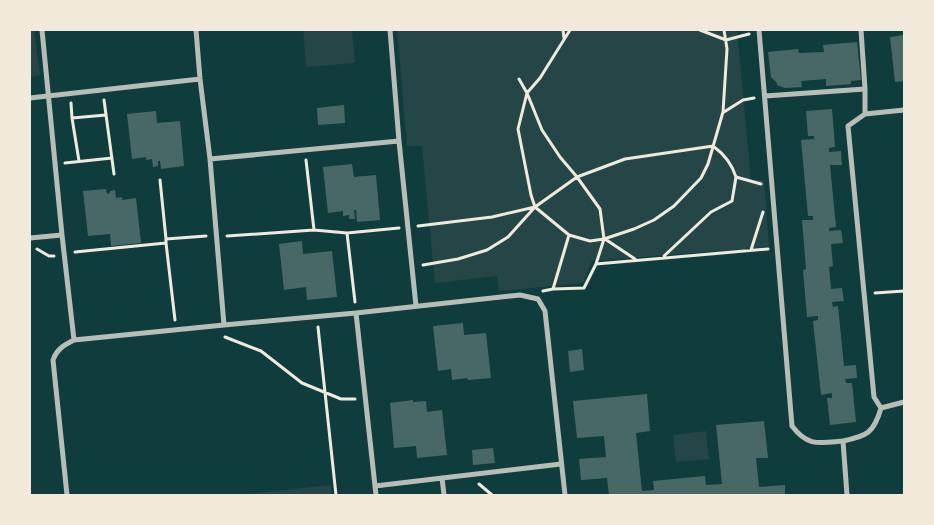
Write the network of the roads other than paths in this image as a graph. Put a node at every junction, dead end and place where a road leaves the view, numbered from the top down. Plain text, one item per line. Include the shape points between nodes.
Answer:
1 (42, 30) edge
2 (196, 30) edge
3 (390, 30) edge
4 (861, 30) edge
5 (759, 31) edge
6 (200, 79) junction
7 (865, 89) junction
8 (48, 96) junction
9 (764, 96) junction
10 (30, 98) edge
11 (904, 110) edge
12 (865, 114) junction
13 (400, 141) junction
14 (210, 159) junction
15 (62, 235) junction
16 (30, 238) edge
17 (416, 306) junction
18 (356, 313) junction
19 (224, 325) junction
20 (74, 340) junction
21 (904, 402) edge
22 (881, 408) junction
23 (843, 441) junction
24 (561, 464) junction
25 (442, 478) junction
26 (375, 486) junction
27 (67, 495) edge
28 (376, 495) edge
29 (444, 495) edge
30 (565, 495) edge
31 (847, 495) edge

1 - 8 street
2 - 6 street
3 - 13 street
4 - 7 street
5 - 9 street
6 - 8 street
6 - 14 street
7 - 9 street
7 - 12 street
8 - 10 street
8 - 15 street
9 - 23 street via 792,426 801,438 813,442
11 - 12 street
12 - 22 street via 848,126 874,397
13 - 14 street
13 - 17 street
14 - 19 street
15 - 16 street
15 - 20 street
17 - 18 street
17 - 24 street via 520,295 538,299 545,311
18 - 19 street
18 - 26 street
19 - 20 street
20 - 27 street via 62,346 53,360
21 - 22 street
22 - 23 street via 874,428 863,437
23 - 31 street
24 - 25 street
24 - 30 street
25 - 26 street
25 - 29 street
26 - 28 street

